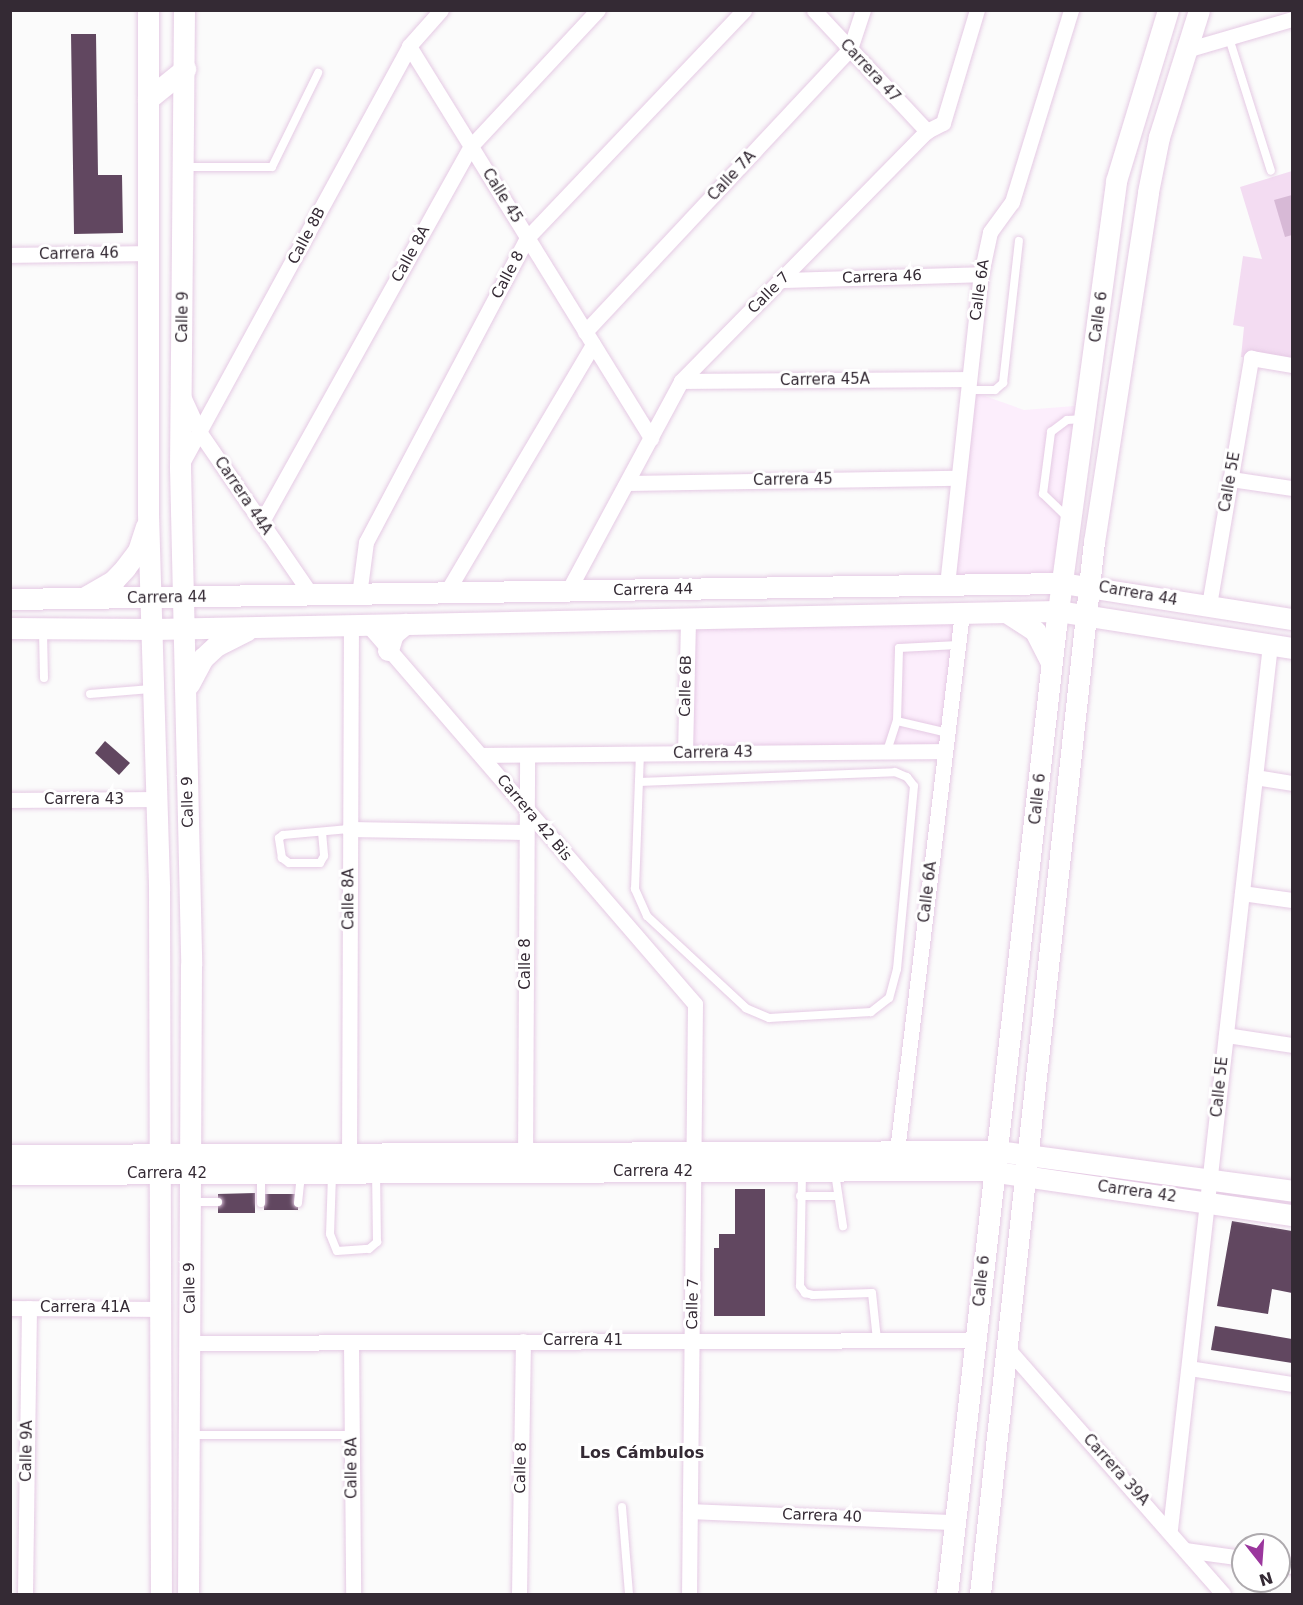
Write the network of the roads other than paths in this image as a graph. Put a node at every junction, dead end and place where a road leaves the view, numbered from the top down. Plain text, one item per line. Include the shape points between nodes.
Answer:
1 (148, 10) edge
2 (184, 10) edge
3 (441, 10) edge
4 (598, 10) edge
5 (744, 10) edge
6 (814, 10) edge
7 (863, 10) edge
8 (977, 10) edge
9 (1071, 10) edge
10 (1168, 10) edge
11 (1199, 10) edge
12 (1293, 19) edge
13 (1229, 38) junction
14 (409, 46) junction
15 (850, 49) junction
16 (1186, 50) junction
17 (185, 69) junction
18 (318, 73) dead end
19 (148, 99) junction
20 (927, 131) junction
21 (1159, 137) junction
22 (471, 146) junction
23 (185, 167) junction
24 (1271, 171) dead end
25 (1116, 181) junction
26 (527, 238) junction
27 (1019, 241) dead end
28 (148, 253) junction
29 (10, 255) edge
30 (981, 274) junction
31 (783, 280) junction
32 (589, 338) junction
33 (1293, 365) edge
34 (681, 381) junction
35 (969, 384) junction
36 (181, 392) junction
37 (1085, 419) junction
38 (200, 433) junction
39 (651, 438) junction
40 (180, 467) junction
41 (958, 478) junction
42 (1231, 478) junction
43 (627, 483) junction
44 (1293, 488) edge
45 (148, 514) junction
46 (1071, 520) junction
47 (261, 523) junction
48 (1094, 542) junction
49 (1062, 583) junction
50 (947, 585) junction
51 (1088, 585) junction
52 (750, 588) junction
53 (568, 591) junction
54 (494, 592) junction
55 (446, 593) junction
56 (1124, 593) junction
57 (359, 595) junction
58 (312, 596) junction
59 (185, 598) junction
60 (10, 599) edge
61 (81, 599) junction
62 (153, 599) junction
63 (1209, 605) junction
64 (1058, 611) junction
65 (1006, 612) junction
66 (962, 613) junction
67 (1085, 614) junction
68 (688, 618) junction
69 (1293, 619) edge
70 (525, 621) junction
71 (405, 624) junction
72 (359, 625) junction
73 (265, 627) junction
74 (10, 628) edge
75 (43, 628) junction
76 (186, 628) junction
77 (154, 629) junction
78 (1270, 644) junction
79 (958, 645) junction
80 (1293, 648) edge
81 (388, 650) junction
82 (1052, 667) junction
83 (44, 678) dead end
84 (155, 689) junction
85 (187, 690) junction
86 (90, 694) dead end
87 (897, 721) junction
88 (948, 733) junction
89 (887, 751) junction
90 (945, 751) junction
91 (685, 753) junction
92 (639, 754) junction
93 (481, 755) junction
94 (527, 755) junction
95 (1255, 777) junction
96 (639, 782) junction
97 (1293, 783) edge
98 (158, 799) junction
99 (10, 800) edge
100 (526, 811) junction
101 (350, 830) junction
102 (322, 832) junction
103 (526, 832) junction
104 (159, 890) junction
105 (1242, 893) junction
106 (1293, 900) edge
107 (190, 936) junction
108 (191, 965) junction
109 (159, 1013) junction
110 (697, 1013) joint
111 (1226, 1035) junction
112 (1293, 1045) edge
113 (1029, 1152) junction
114 (10, 1155) edge
115 (997, 1161) junction
116 (896, 1162) junction
117 (695, 1163) junction
118 (160, 1164) junction
119 (525, 1164) junction
120 (189, 1165) junction
121 (344, 1167) junction
122 (802, 1171) junction
123 (834, 1171) junction
124 (376, 1173) junction
125 (10, 1174) edge
126 (261, 1174) junction
127 (301, 1174) junction
128 (1027, 1175) junction
129 (1210, 1179) junction
130 (1293, 1191) edge
131 (800, 1196) junction
132 (837, 1196) junction
133 (189, 1202) junction
134 (218, 1202) dead end
135 (260, 1202) dead end
136 (298, 1203) dead end
137 (1207, 1203) junction
138 (1293, 1215) edge
139 (843, 1226) dead end
140 (1013, 1296) junction
141 (10, 1308) edge
142 (29, 1308) junction
143 (160, 1309) junction
144 (877, 1340) junction
145 (523, 1341) junction
146 (692, 1341) junction
147 (351, 1342) junction
148 (191, 1343) junction
149 (975, 1348) junction
150 (1007, 1348) junction
151 (1188, 1368) junction
152 (1293, 1384) edge
153 (999, 1419) junction
154 (190, 1435) junction
155 (352, 1435) junction
156 (622, 1507) dead end
157 (690, 1511) junction
158 (955, 1522) junction
159 (1170, 1529) junction
160 (1185, 1550) junction
161 (1231, 1556) edge
162 (25, 1594) edge
163 (162, 1594) edge
164 (188, 1594) edge
165 (353, 1594) edge
166 (519, 1594) edge
167 (629, 1594) edge
168 (689, 1594) edge
169 (947, 1594) edge
170 (980, 1594) edge
171 (1223, 1594) edge

1 - 19 main road, Calle 9
2 - 17 main road, Calle 9
3 - 14 street, Calle 8B
4 - 22 street, Calle 8A
5 - 26 street, Calle 8
6 - 15 street, Carrera 47
7 - 15 street, Calle 7A
8 - 20 street, Calle 7 via 943,123
9 - 30 street, Calle 6A via 1012,202 990,232
10 - 25 main road, Calle 6
11 - 16 main road, Calle 6
12 - 13 street
13 - 16 street
13 - 24 lane
14 - 22 street, Calle 45
14 - 38 street, Calle 8B
15 - 20 street, Carrera 47
15 - 32 street, Calle 7A
16 - 21 main road, Calle 6
17 - 19 main road
17 - 23 main road, Calle 9
18 - 23 lane via 272,168
19 - 28 main road, Calle 9
20 - 31 street, Calle 7
21 - 25 main road
21 - 48 main road, Calle 6
22 - 26 street, Calle 45
22 - 47 street, Calle 8A
23 - 36 main road, Calle 9
25 - 37 main road, Calle 6
26 - 32 street, Calle 45
26 - 57 street, Calle 8 via 366,542
27 - 35 lane via 1003,383 995,390
28 - 29 street, Carrera 46
28 - 45 main road, Calle 9
30 - 31 street, Carrera 46
30 - 35 street, Calle 6A
31 - 34 street, Calle 7
32 - 39 street, Calle 45
32 - 55 street, Calle 7A
33 - 42 street, Calle 5E via 1251,358
34 - 35 street, Carrera 45A
34 - 39 street, Calle 7
35 - 41 street, Calle 6A
36 - 38 street, Carrera 44A
36 - 40 main road, Calle 9
37 - 46 main road, Calle 6
37 - 46 lane via 1067,420 1051,432 1043,494 1056,511
38 - 40 street, Calle 8B
38 - 47 street, Carrera 44A
39 - 43 street, Calle 7
40 - 59 main road, Calle 9
41 - 43 street, Carrera 45
41 - 50 street, Calle 6A
42 - 44 street
42 - 63 street, Calle 5E
43 - 53 street, Calle 7
45 - 61 main road via 138,550 125,568 106,586
45 - 62 main road, Calle 9
46 - 49 main road, Calle 6
47 - 58 street, Carrera 44A
48 - 51 main road, Calle 6
48 - 56 main road via 1106,573
49 - 50 main road, Carrera 44
49 - 51 main road, Carrera 44
49 - 64 main road, Calle 6
50 - 52 main road, Carrera 44
51 - 56 main road, Carrera 44
51 - 67 main road, Calle 6
52 - 53 main road, Carrera 44
52 - 68 main road via 743,595 700,598
53 - 54 main road, Carrera 44
54 - 55 main road, Carrera 44
54 - 70 main road
55 - 57 main road, Carrera 44
56 - 63 main road, Carrera 44
57 - 58 main road, Carrera 44
58 - 59 main road, Carrera 44
59 - 62 main road, Carrera 44
59 - 76 main road, Calle 9
60 - 61 main road, Carrera 44
61 - 62 main road, Carrera 44
62 - 77 main road, Calle 9
63 - 69 main road, Carrera 44
64 - 65 main road, Carrera 44
64 - 67 main road, Carrera 44
64 - 82 main road, Calle 6
65 - 66 main road, Carrera 44
65 - 82 main road via 1035,631
66 - 68 main road, Carrera 44
66 - 79 street, Calle 6A
67 - 78 main road, Carrera 44
67 - 113 main road, Calle 6
68 - 70 main road, Carrera 44
68 - 91 street, Calle 6B
70 - 71 main road, Carrera 44
71 - 72 main road, Carrera 44
71 - 81 main road via 393,634
72 - 73 main road, Carrera 44
72 - 81 street, Carrera 42 Bis
72 - 101 street, Calle 8A
73 - 76 main road, Carrera 44
73 - 85 main road via 230,636 216,646 203,658
74 - 75 main road, Carrera 44
75 - 77 main road, Carrera 44
75 - 83 lane
76 - 77 main road, Carrera 44
76 - 85 main road, Calle 9
77 - 84 main road, Calle 9
78 - 80 main road, Carrera 44
78 - 95 street, Calle 5E
79 - 87 lane via 899,648
79 - 88 street, Calle 6A
81 - 93 street, Carrera 42 Bis
82 - 115 main road, Calle 6
84 - 86 lane
84 - 98 main road, Calle 9
85 - 107 main road, Calle 9
87 - 88 lane
87 - 89 lane
88 - 90 street, Calle 6A
89 - 90 street, Carrera 43
89 - 91 street, Carrera 43
90 - 116 street, Calle 6A
91 - 92 street, Carrera 43
92 - 94 street, Carrera 43
92 - 96 lane
93 - 94 street, Carrera 43
93 - 100 street, Carrera 42 Bis
94 - 100 street, Calle 8
95 - 97 street
95 - 105 street, Calle 5E
96 - 96 lane via 635,889 647,916 746,1008 770,1018 871,1012 889,998 897,969 914,786 907,777 896,772
98 - 99 street, Carrera 43
98 - 104 main road, Calle 9
100 - 103 street, Calle 8
100 - 110 street, Carrera 42 Bis via 695,1004
101 - 102 lane
101 - 103 street
101 - 121 street, Calle 8A
102 - 102 lane via 283,835 279,838 282,858 289,863 320,863 324,856
103 - 119 street, Calle 8
104 - 107 main road
104 - 109 main road, Calle 9
105 - 106 street
105 - 111 street, Calle 5E
107 - 108 main road, Calle 9
108 - 109 main road
108 - 120 main road, Calle 9
109 - 118 main road, Calle 9
110 - 117 street, Calle 7
111 - 112 street
111 - 129 street, Calle 5E
113 - 115 main road, Carrera 42
113 - 128 main road, Calle 6
113 - 129 main road, Carrera 42
114 - 118 main road, Carrera 42
115 - 116 main road, Carrera 42
115 - 128 main road, Carrera 42
115 - 149 main road, Calle 6
116 - 117 main road, Carrera 42
116 - 123 main road, Carrera 42
117 - 119 main road, Carrera 42
117 - 122 main road, Carrera 42
117 - 146 street, Calle 7
118 - 120 main road, Carrera 42
118 - 125 main road, Carrera 42
118 - 143 main road, Calle 9
119 - 121 main road, Carrera 42
119 - 124 main road, Carrera 42
120 - 121 main road, Carrera 42
120 - 126 main road, Carrera 42
120 - 133 main road, Calle 9
121 - 124 main road, Carrera 42
121 - 124 lane via 330,1234 337,1251 369,1249 377,1242
121 - 127 main road, Carrera 42
122 - 123 main road, Carrera 42
122 - 131 lane
123 - 132 lane
126 - 127 main road, Carrera 42
126 - 135 lane
127 - 136 lane
128 - 137 main road, Carrera 42
128 - 140 main road, Calle 6
129 - 130 main road, Carrera 42
129 - 137 street, Calle 5E
131 - 132 lane
131 - 144 lane via 800,1286 813,1295 872,1293
132 - 139 lane
133 - 134 lane
133 - 148 main road, Calle 9
137 - 138 main road, Carrera 42
137 - 151 street, Calle 5E
140 - 149 main road
140 - 150 main road, Calle 6
141 - 142 street, Carrera 41A
142 - 143 street, Carrera 41A
142 - 162 street, Calle 9A
143 - 163 main road, Calle 9
144 - 146 street, Carrera 41
144 - 149 street, Carrera 41
145 - 146 street, Carrera 41
145 - 147 street, Carrera 41
145 - 166 street, Calle 8
146 - 157 street, Calle 7
147 - 148 street, Carrera 41
147 - 155 street, Calle 8A
148 - 154 main road, Calle 9
149 - 153 main road
149 - 158 main road, Calle 6
150 - 153 main road, Calle 6
150 - 159 street, Carrera 39A
151 - 152 street
151 - 159 street, Calle 5E
153 - 170 main road, Calle 6
154 - 155 lane
154 - 164 main road, Calle 9
155 - 165 street, Calle 8A
156 - 167 lane
157 - 158 street, Carrera 40
157 - 168 street, Calle 7
158 - 169 main road, Calle 6
159 - 160 street, Carrera 39A
160 - 161 street
160 - 171 street, Carrera 39A

